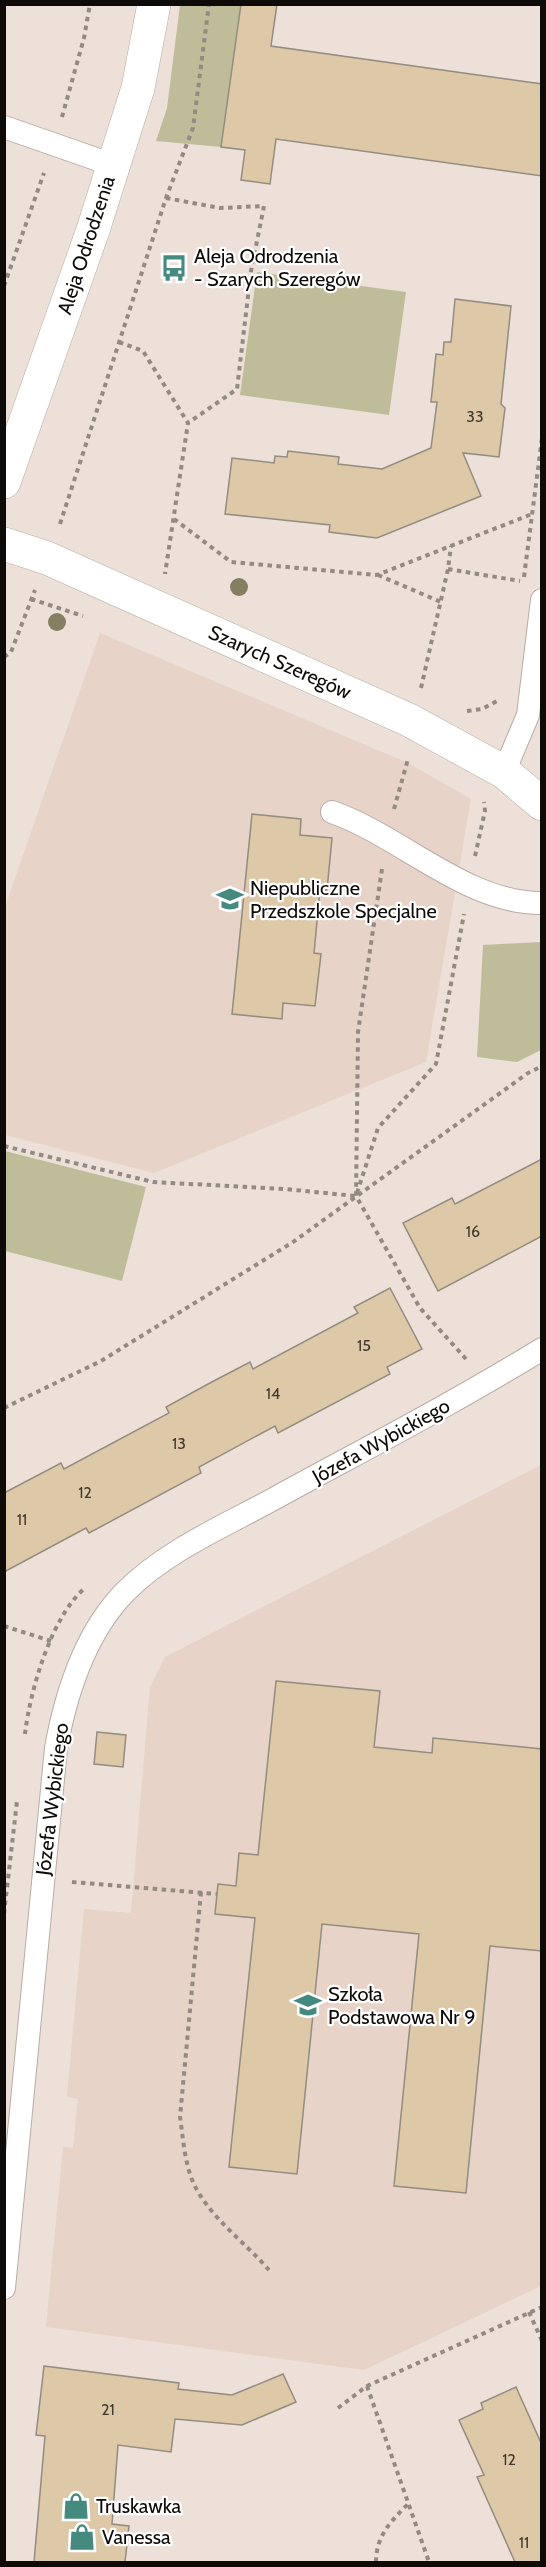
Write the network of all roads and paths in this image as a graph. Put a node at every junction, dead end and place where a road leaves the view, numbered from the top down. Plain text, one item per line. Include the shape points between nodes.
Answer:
1 (154, 4) edge
2 (209, 4) edge
3 (4, 127) edge
4 (113, 165) junction
5 (166, 198) junction
6 (119, 342) junction
7 (188, 423) junction
8 (542, 438) edge
9 (4, 482) edge
10 (532, 514) junction
11 (174, 519) junction
12 (60, 524) junction
13 (71, 529) dead end
14 (4, 544) edge
15 (450, 546) junction
16 (47, 558) junction
17 (448, 569) junction
18 (154, 572) dead end
19 (377, 575) junction
20 (524, 581) junction
21 (532, 596) edge
22 (441, 602) junction
23 (4, 657) edge
24 (419, 694) dead end
25 (501, 697) dead end
26 (462, 711) dead end
27 (406, 762) dead end
28 (494, 783) junction
29 (542, 804) edge
30 (332, 812) dead end
31 (386, 837) junction
32 (469, 885) junction
33 (542, 903) edge
34 (542, 1066) edge
35 (4, 1146) edge
36 (356, 1196) junction
37 (542, 1349) edge
38 (468, 1360) dead end
39 (4, 1408) edge
40 (4, 1626) edge
41 (51, 1641) dead end
42 (134, 1887) dead end
43 (201, 1892) junction
44 (217, 1894) dead end
45 (269, 2270) dead end
46 (4, 2288) edge
47 (542, 2307) edge
48 (529, 2312) junction
49 (542, 2341) edge
50 (367, 2386) junction
51 (338, 2408) dead end
52 (409, 2503) junction
53 (376, 2562) edge
54 (429, 2562) edge

1 - 4 street, Aleja Odrodzenia via 138,88
2 - 5 path via 193,128
3 - 4 lane
4 - 9 street, Aleja Odrodzenia
5 - 6 path
5 - 7 path via 220,208 264,206 251,272 237,389
6 - 7 path via 142,351
6 - 12 path
7 - 11 path
8 - 10 path
10 - 15 path
10 - 20 path
11 - 18 path via 165,578
11 - 19 path via 231,562
12 - 13 path
12 - 16 path
14 - 16 street, Szarych Szeregów
15 - 17 path
15 - 19 path
16 - 23 path via 11,652
16 - 28 street, Szarych Szeregów via 409,720
17 - 20 path
17 - 22 path
19 - 22 path
20 - 21 path
21 - 28 lane via 528,715
22 - 24 path
25 - 26 path via 482,709
27 - 31 path
28 - 29 street, Szarych Szeregów
28 - 32 path
30 - 31 lane
31 - 32 lane
31 - 36 path via 358,1032
32 - 33 lane via 500,897
32 - 36 path via 436,1064 378,1128
34 - 36 path
35 - 36 path via 153,1182
36 - 38 path via 420,1308
36 - 39 path via 293,1242 101,1361
37 - 46 lane, Józefa Wybickiego via 485,1384 175,1552 126,1592 93,1636 68,1695 56,1748
40 - 41 path
42 - 43 path
43 - 44 path
43 - 45 path via 180,2117 184,2151 206,2204
47 - 48 path
48 - 49 path
48 - 50 path
50 - 51 path
50 - 52 path
52 - 53 path via 389,2523 376,2546
52 - 54 path

